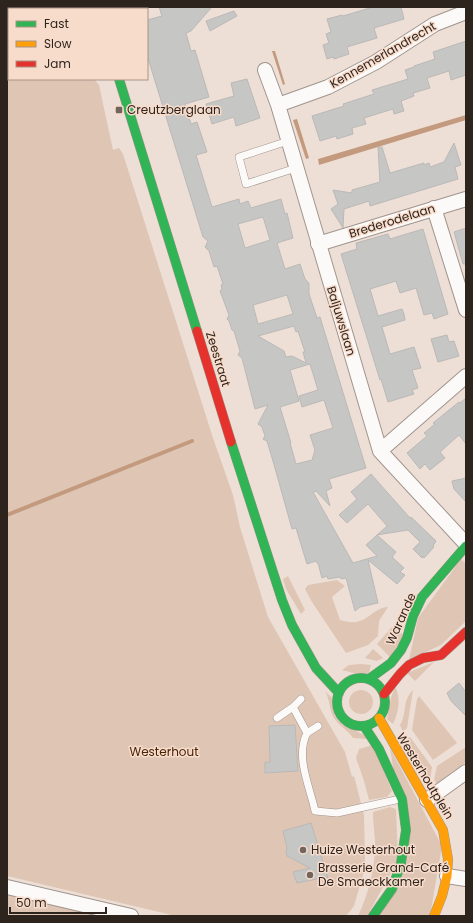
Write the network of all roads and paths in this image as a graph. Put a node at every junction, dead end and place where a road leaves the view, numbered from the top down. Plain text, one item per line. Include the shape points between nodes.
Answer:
1 (466, 12) edge
2 (265, 70) dead end
3 (119, 80) edge
4 (278, 105) junction
5 (288, 141) junction
6 (296, 168) junction
7 (466, 199) edge
8 (434, 208) junction
9 (318, 244) junction
10 (466, 310) edge
11 (466, 376) edge
12 (380, 451) junction
13 (466, 545) edge
14 (466, 632) edge
15 (303, 643) junction
16 (324, 662) dead end
17 (339, 675) dead end
18 (369, 679) junction
19 (348, 682) junction
20 (339, 693) junction
21 (384, 694) junction
22 (300, 699) dead end
23 (293, 706) junction
24 (277, 718) dead end
25 (380, 718) junction
26 (318, 726) dead end
27 (364, 726) junction
28 (307, 733) junction
29 (466, 772) edge
30 (402, 799) junction
31 (427, 800) junction
32 (447, 876) junction
33 (466, 879) edge
34 (7, 887) edge
35 (122, 915) edge
36 (373, 916) edge
37 (434, 916) edge

1 - 4 street, Kennemerlandrecht via 435,24 376,62 328,87
2 - 4 street, Baljuwslaan
3 - 15 main road, Zeestraat via 246,492 282,600
4 - 5 street, Baljuwslaan
5 - 6 street, Baljuwslaan
5 - 6 lane via 239,157 246,184
6 - 9 street, Baljuwslaan
7 - 8 street, Brederodelaan
8 - 9 street, Brederodelaan
8 - 10 street
9 - 12 street, Baljuwslaan
11 - 12 street
12 - 13 street, Baljuwslaan
13 - 18 main road, Warande via 422,597 407,638 392,663
14 - 21 main road via 442,655 429,656 409,666
15 - 16 main road, Zeestraat
15 - 20 main road, Zeestraat via 316,668
17 - 19 main road
18 - 19 main road
18 - 21 main road via 375,682
19 - 20 main road
20 - 27 main road via 338,707 344,720 350,724
21 - 25 main road via 385,709
22 - 23 lane
23 - 24 lane
23 - 28 lane
25 - 27 main road
25 - 31 main road, Westerhoutplein via 391,742
26 - 28 lane
27 - 30 main road via 379,749
28 - 30 lane via 304,740 303,768 315,811 337,813
29 - 31 street
30 - 36 main road via 406,830 401,863 392,889
31 - 32 main road, Westerhoutplein via 443,830 448,859
32 - 33 street
32 - 37 main road, Westerhoutplein
34 - 35 street

